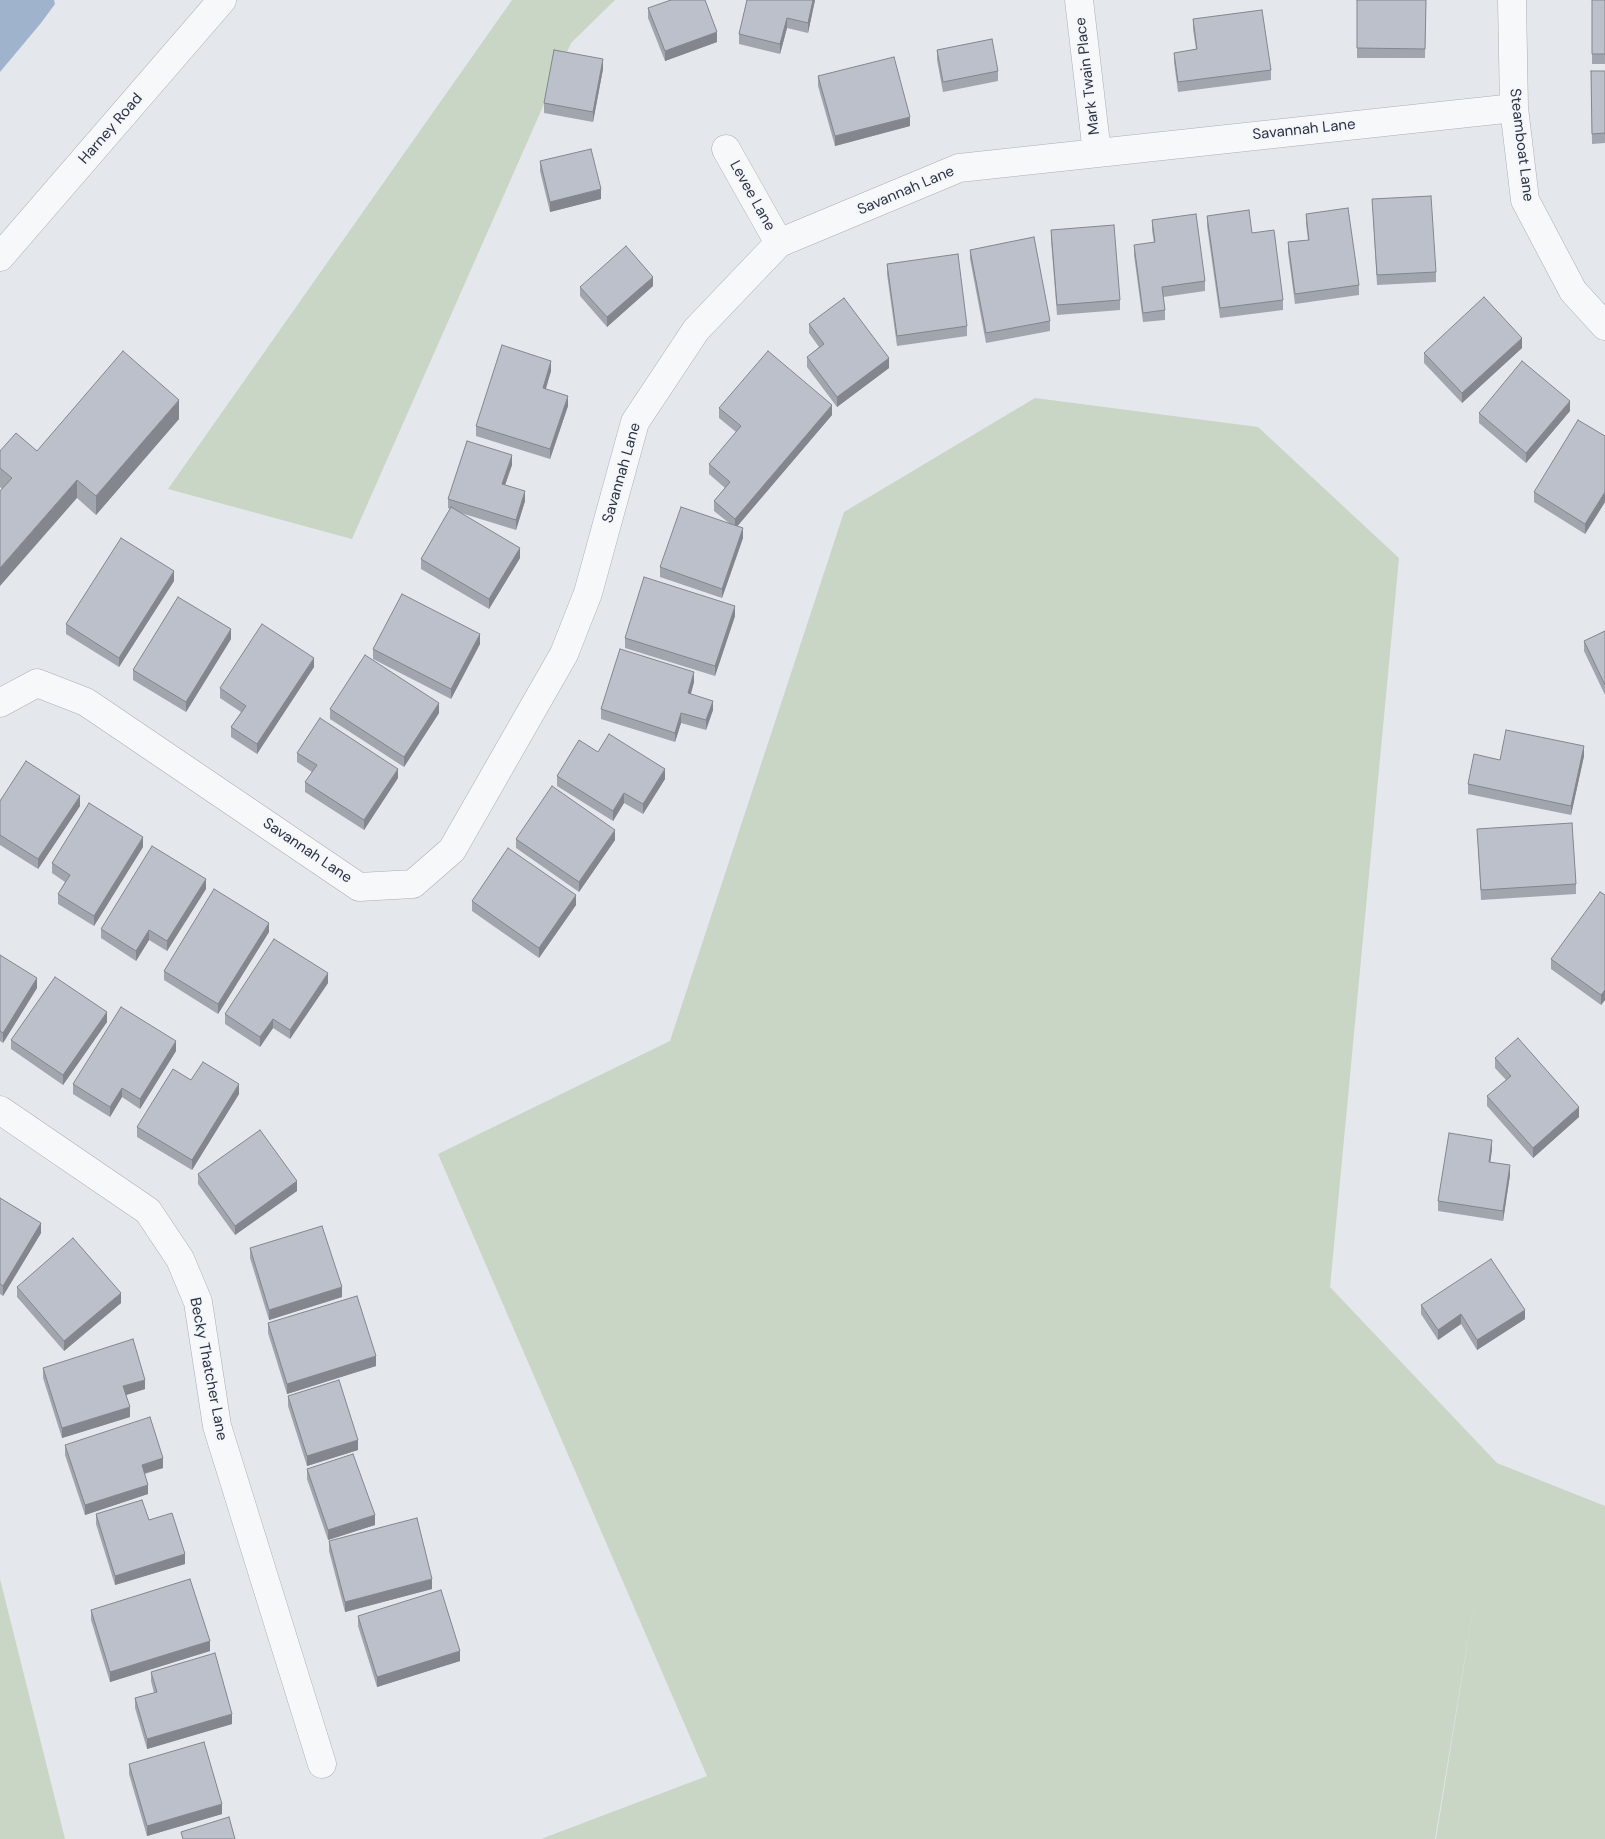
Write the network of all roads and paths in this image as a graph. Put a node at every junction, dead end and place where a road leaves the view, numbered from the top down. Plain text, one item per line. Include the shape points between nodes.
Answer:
1 (222, 0) edge
2 (1079, 0) edge
3 (1512, 0) edge
4 (1514, 108) junction
5 (726, 149) dead end
6 (1097, 153) junction
7 (779, 243) junction
8 (0, 257) edge
9 (1605, 326) edge
10 (0, 703) edge
11 (0, 1110) edge
12 (322, 1764) dead end

1 - 8 street, Harney Road
2 - 6 street, Mark Twain Place
3 - 4 street, Steamboat Lane
4 - 6 street, Savannah Lane
4 - 9 street, Steamboat Lane via 1525,200 1573,292
5 - 7 street, Levee Lane
6 - 7 street, Savannah Lane via 960,168
7 - 10 street, Savannah Lane via 696,330 635,422 588,593 564,654 452,850 413,884 359,886 86,702 37,683
11 - 12 street, Becky Thatcher Lane via 148,1211 180,1259 198,1302 217,1426

